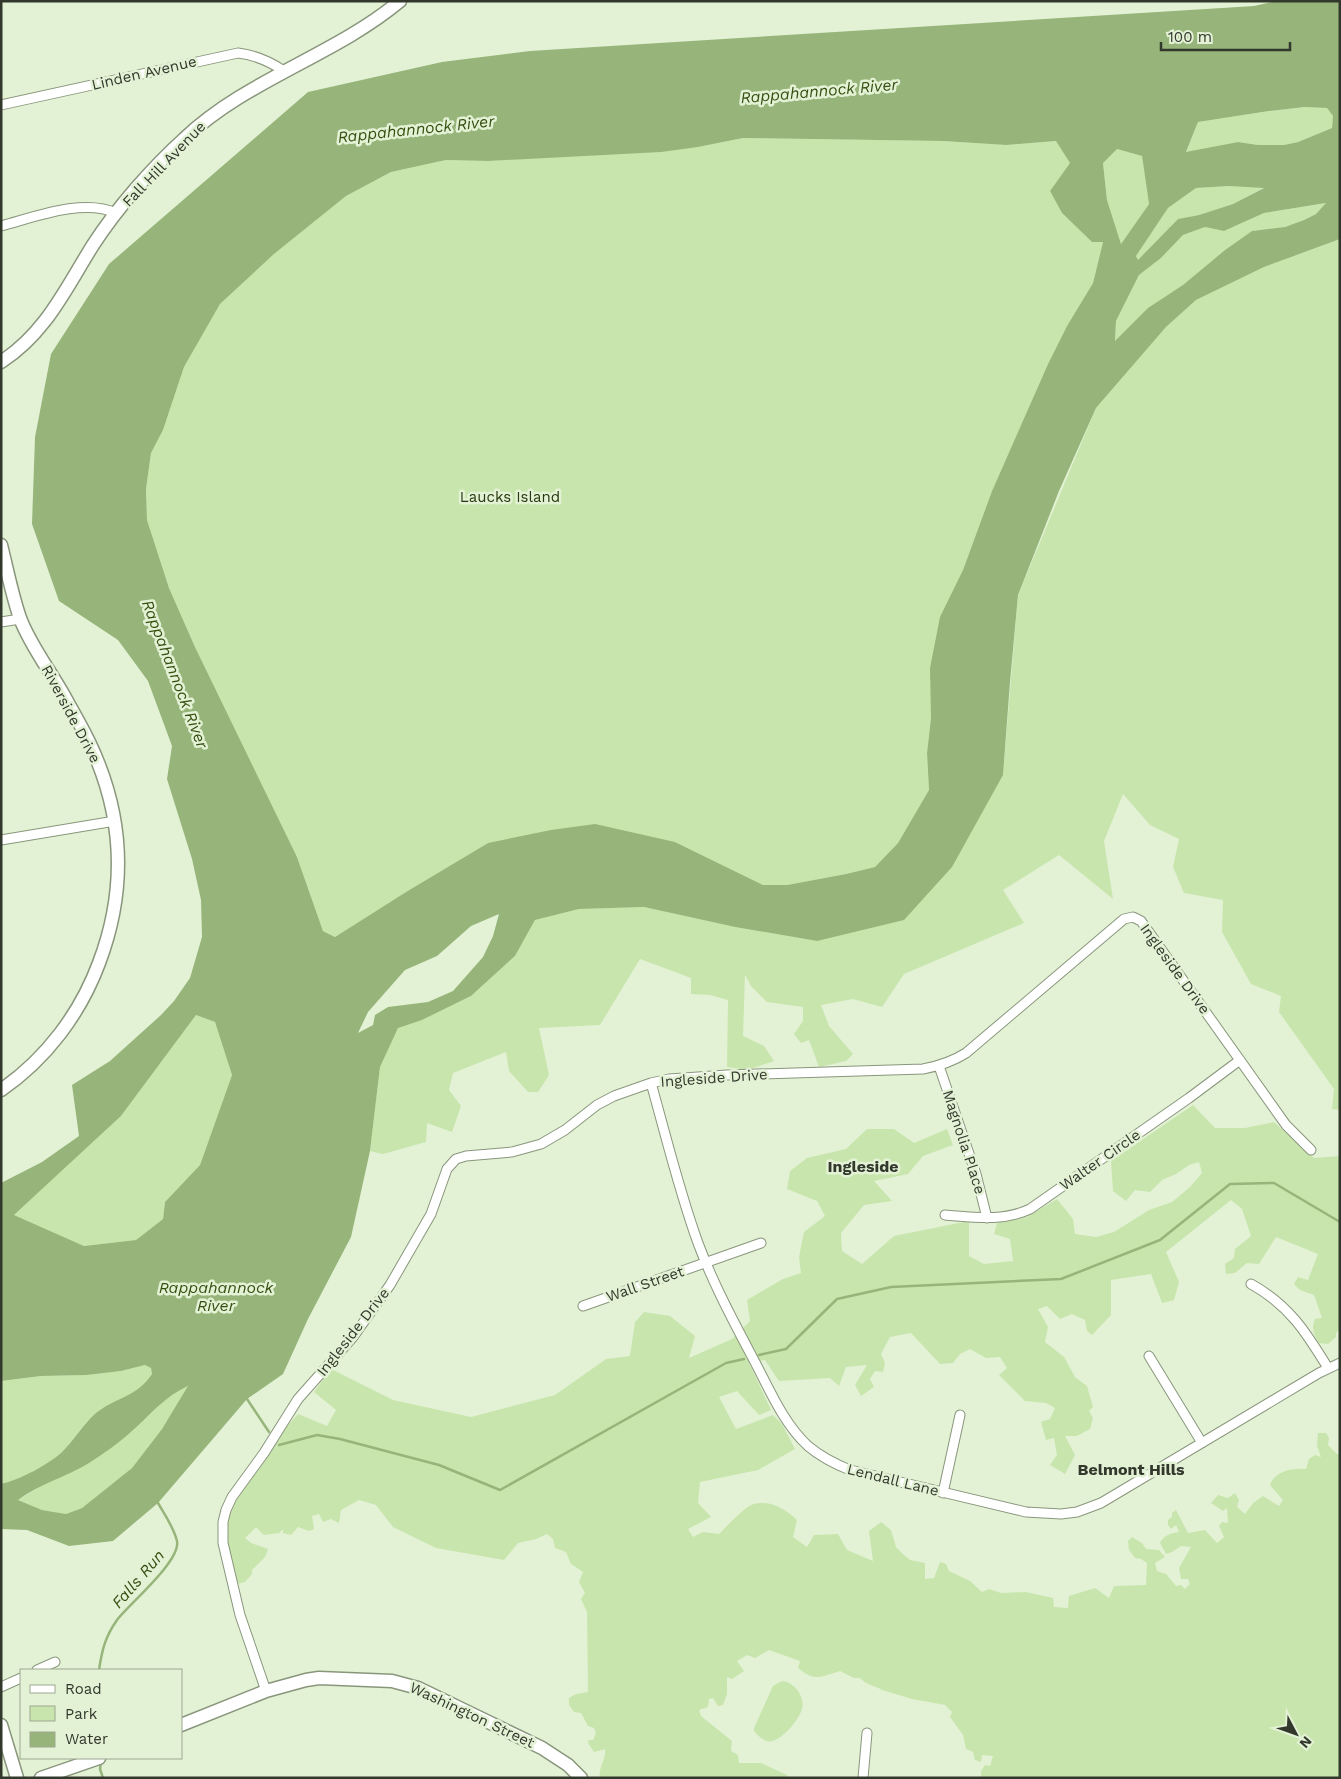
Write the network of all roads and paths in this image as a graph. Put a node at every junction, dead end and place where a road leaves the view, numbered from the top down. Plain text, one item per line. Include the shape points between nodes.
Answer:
1 (400, 1) edge
2 (284, 71) junction
3 (1, 105) edge
4 (116, 214) junction
5 (1, 226) edge
6 (1, 362) edge
7 (1, 545) edge
8 (20, 619) junction
9 (1, 622) edge
10 (115, 821) junction
11 (1, 840) edge
12 (1240, 1060) junction
13 (939, 1066) junction
14 (651, 1083) junction
15 (1, 1090) edge
16 (1310, 1150) dead end
17 (945, 1215) dead end
18 (988, 1218) junction
19 (761, 1243) dead end
20 (706, 1263) junction
21 (1251, 1284) dead end
22 (583, 1306) dead end
23 (1149, 1356) dead end
24 (1340, 1363) edge
25 (1328, 1368) junction
26 (960, 1415) dead end
27 (1202, 1443) junction
28 (944, 1493) junction
29 (55, 1662) dead end
30 (39, 1669) edge
31 (20, 1678) edge
32 (1, 1687) edge
33 (266, 1691) junction
34 (1, 1725) edge
35 (182, 1725) edge
36 (867, 1733) dead end
37 (95, 1759) edge
38 (17, 1778) edge
39 (41, 1778) edge
40 (581, 1778) edge
41 (864, 1778) edge

1 - 2 street, Fall Hill Avenue via 359,31
2 - 3 street, Linden Avenue via 260,57 238,52
2 - 4 street, Fall Hill Avenue via 207,118 161,162
4 - 5 street via 101,208 62,210
4 - 6 street, Fall Hill Avenue via 93,245 49,318 26,344
7 - 8 street, Riverside Drive
8 - 9 street
8 - 10 street, Riverside Drive via 90,744
10 - 11 street
10 - 15 street, Riverside Drive via 119,882 111,926 87,992 60,1034 29,1068
12 - 13 street, Ingleside Drive via 1141,921 1133,917 1124,919 966,1053
12 - 16 street, Ingleside Drive via 1286,1125
12 - 18 street, Walter Circle via 1030,1209
13 - 14 street, Ingleside Drive via 726,1075
13 - 18 street, Magnolia Place
14 - 20 street, Lendall Lane via 686,1208
14 - 33 street, Ingleside Drive via 631,1088 597,1105 542,1144 512,1152 459,1158 451,1164 431,1214 390,1285 353,1337 298,1400 232,1497 223,1522 223,1543 240,1615
17 - 18 street, Walter Circle
19 - 20 street, Wall Street
20 - 22 street, Wall Street
20 - 28 street, Lendall Lane via 778,1405 808,1446 850,1470
21 - 25 street via 1279,1302 1296,1319
23 - 27 street
24 - 25 street, Lendall Lane
25 - 27 street, Lendall Lane
26 - 28 street
27 - 28 street, Lendall Lane via 1101,1503 1077,1512 1026,1512
29 - 30 street
31 - 32 street
33 - 35 street, Washington Street
33 - 40 street, Washington Street via 319,1678 407,1684 542,1748
34 - 38 street
36 - 41 street
37 - 39 street

